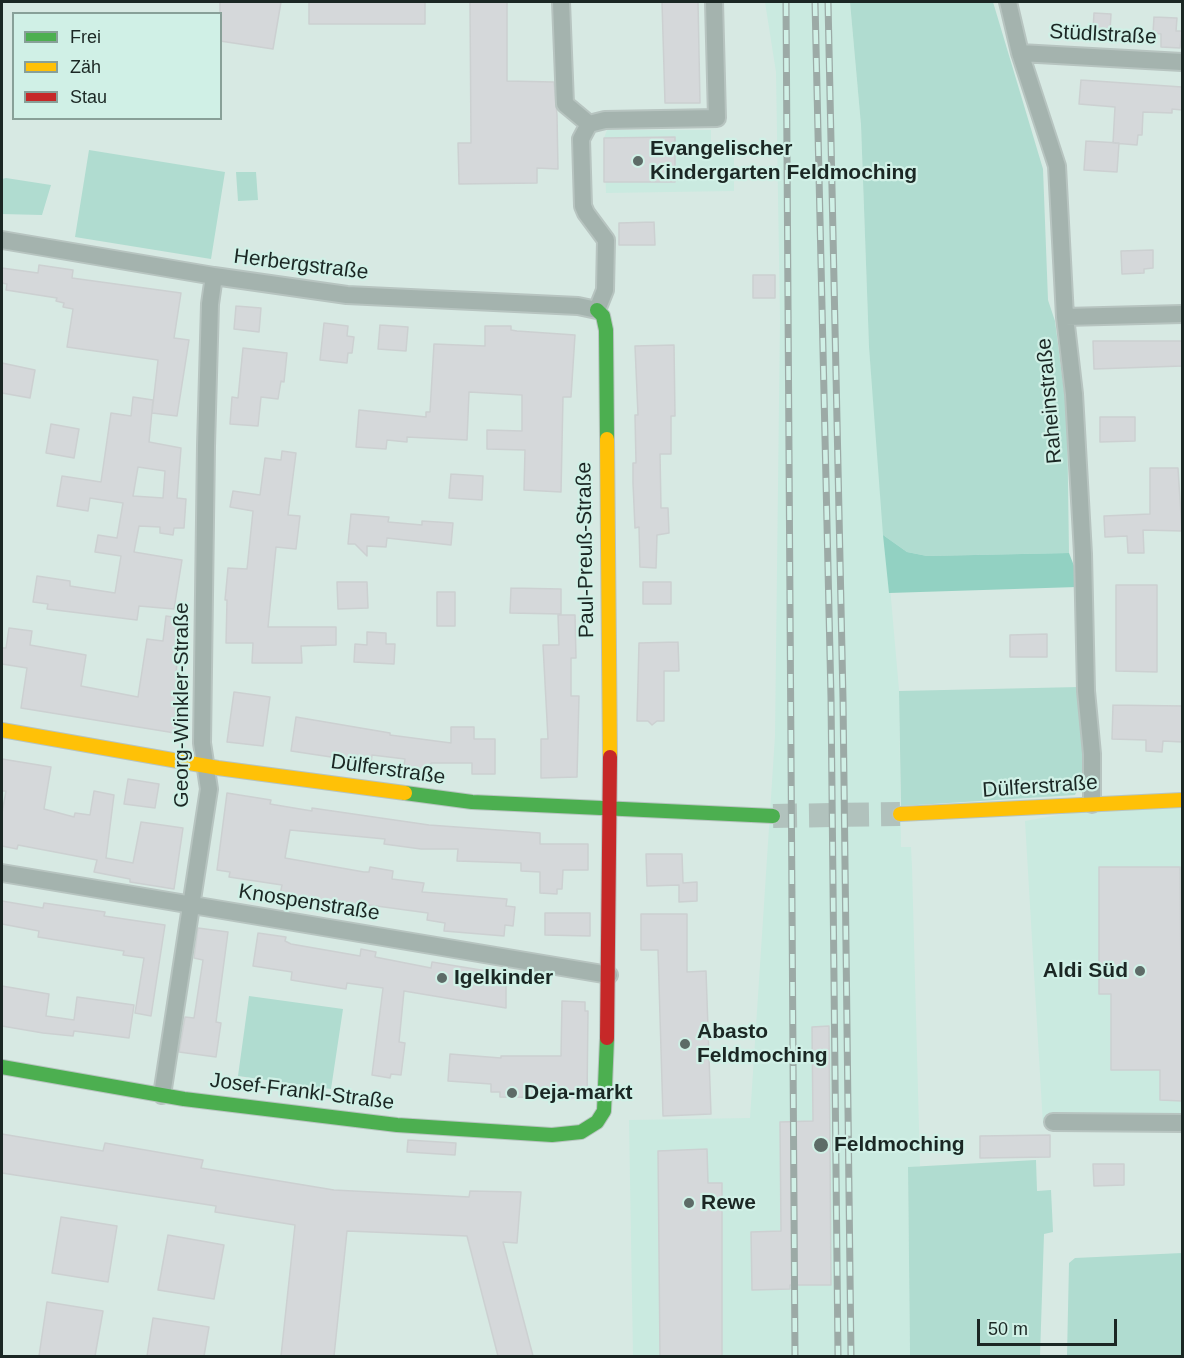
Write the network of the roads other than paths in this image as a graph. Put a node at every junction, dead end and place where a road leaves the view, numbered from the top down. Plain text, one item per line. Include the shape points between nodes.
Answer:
1 (561, 2) edge
2 (714, 2) edge
3 (1008, 2) edge
4 (1020, 53) junction
5 (1182, 62) edge
6 (589, 124) junction
7 (2, 240) edge
8 (214, 276) junction
9 (597, 310) junction
10 (1182, 314) edge
11 (1065, 317) junction
12 (2, 730) edge
13 (207, 766) junction
14 (1182, 800) edge
15 (1092, 804) junction
16 (610, 808) junction
17 (900, 814) tunnel mouth
18 (773, 816) tunnel mouth
19 (2, 873) edge
20 (191, 906) junction
21 (609, 975) junction
22 (2, 1067) edge
23 (162, 1095) junction
24 (597, 1122) joint
25 (1053, 1122) dead end
26 (1182, 1123) edge

1 - 6 street via 565,104
2 - 6 street via 717,118 605,120
3 - 4 street, Raheinstraße
4 - 5 street, Stüdlstraße
4 - 11 street, Raheinstraße via 1057,166
6 - 9 street via 581,139 584,206 606,240 605,290
7 - 8 street, Herbergstraße
8 - 9 street, Herbergstraße via 347,295
8 - 13 street, Georg-Winkler-Straße via 206,446 202,743
9 - 16 main road, Paul-Preuß-Straße via 603,316 606,330
10 - 11 street
11 - 15 street, Raheinstraße via 1074,394 1083,554
12 - 13 main road, Dülferstraße
13 - 16 main road, Dülferstraße via 472,802
13 - 20 street, Georg-Winkler-Straße via 209,789
14 - 15 main road, Dülferstraße
15 - 17 main road, Dülferstraße
16 - 18 main road, Dülferstraße
16 - 21 main road, Paul-Preuß-Straße
19 - 20 street, Knospenstraße
20 - 21 street, Knospenstraße
20 - 23 street, Georg-Winkler-Straße
21 - 24 main road, Paul-Preuß-Straße via 606,1099
22 - 23 main road, Josef-Frankl-Straße
23 - 24 main road, Josef-Frankl-Straße via 398,1125 552,1136 581,1132
25 - 26 street

